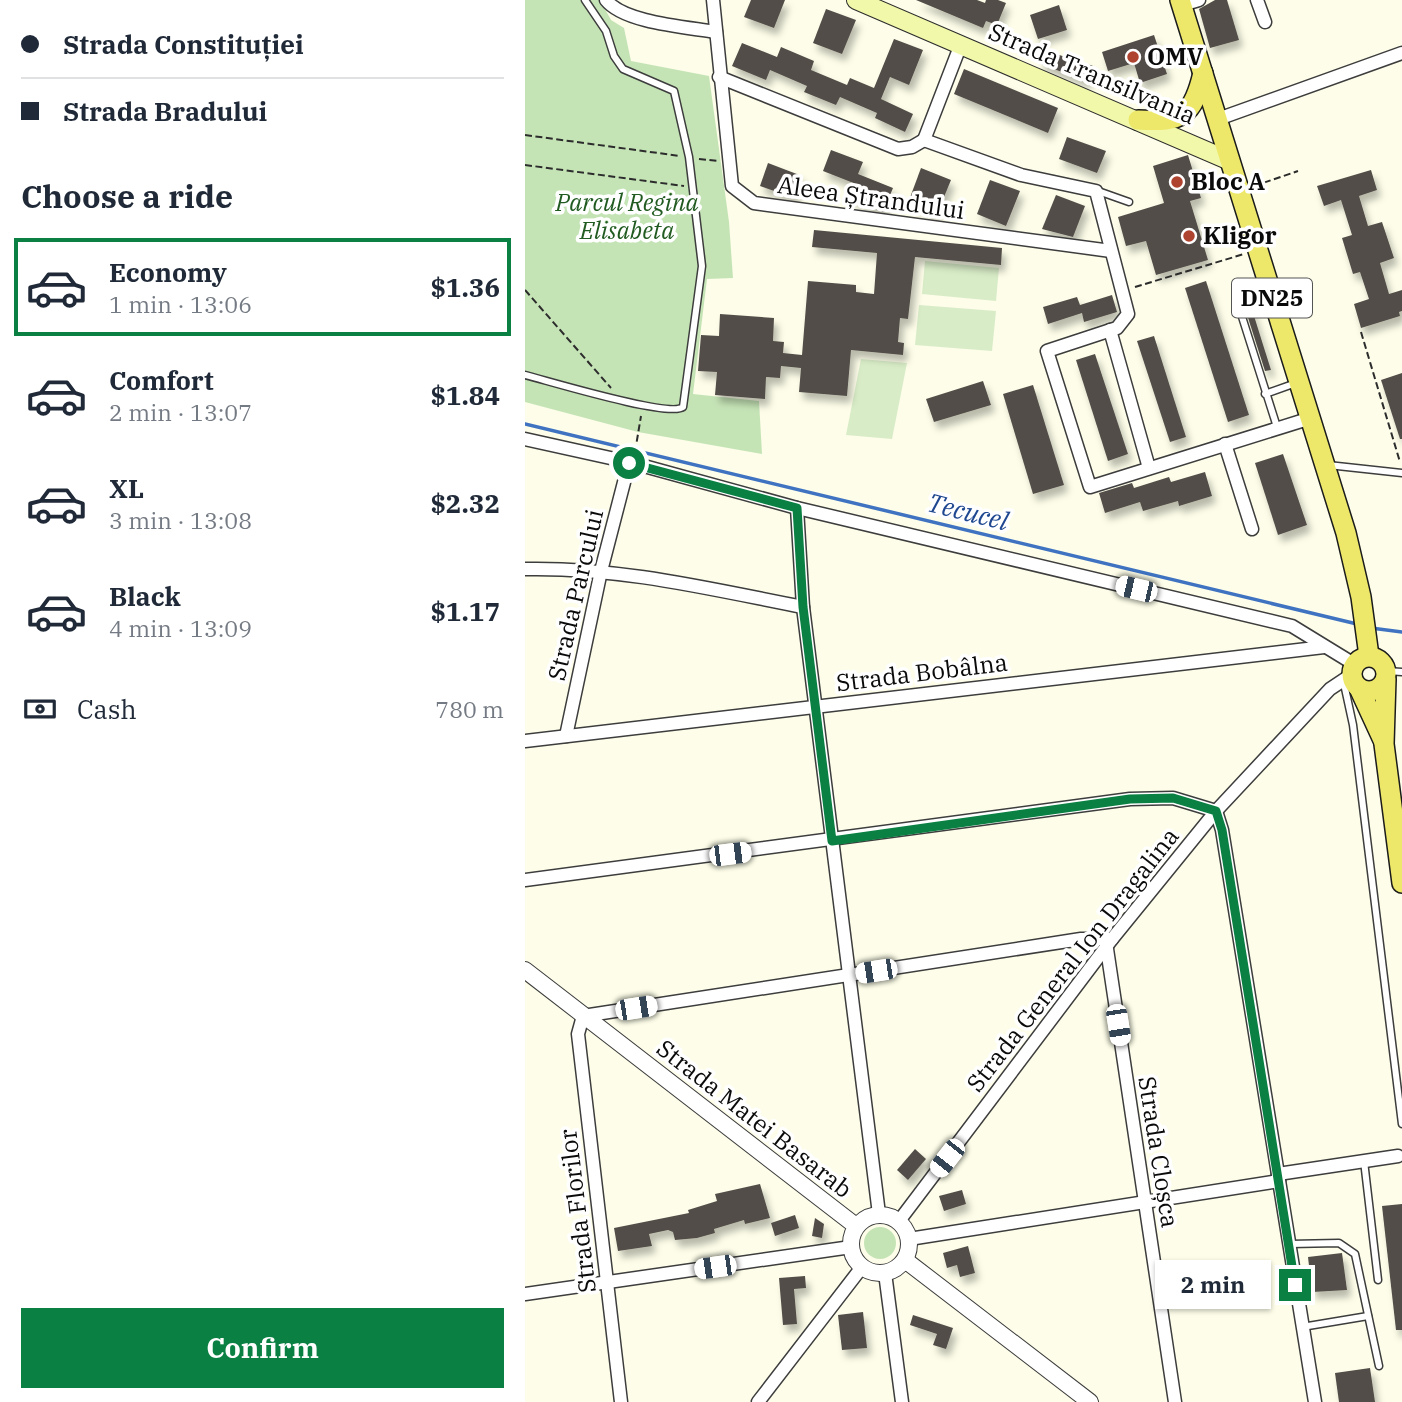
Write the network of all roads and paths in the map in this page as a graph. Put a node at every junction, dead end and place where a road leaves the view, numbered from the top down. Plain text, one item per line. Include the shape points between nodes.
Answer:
1 (586, 0) edge
2 (606, 0) edge
3 (713, 0) edge
4 (856, 0) edge
5 (1257, 0) edge
6 (1187, 2) edge
7 (1265, 22) dead end
8 (716, 32) junction
9 (961, 44) junction
10 (1402, 53) edge
11 (1203, 72) junction
12 (719, 77) junction
13 (1218, 119) junction
14 (1138, 120) junction
15 (525, 135) edge
16 (924, 140) junction
17 (689, 157) junction
18 (1230, 161) junction
19 (728, 162) junction
20 (525, 165) edge
21 (1298, 171) dead end
22 (693, 187) junction
23 (1239, 190) junction
24 (1096, 191) junction
25 (1129, 202) dead end
26 (1258, 250) junction
27 (1111, 251) junction
28 (1267, 282) junction
29 (525, 290) edge
30 (1124, 291) junction
31 (1110, 330) junction
32 (1361, 332) dead end
33 (525, 375) edge
34 (1300, 382) junction
35 (1265, 394) junction
36 (620, 400) junction
37 (643, 406) junction
38 (1311, 418) junction
39 (1277, 427) junction
40 (525, 439) edge
41 (1225, 444) junction
42 (631, 463) junction
43 (1326, 465) junction
44 (1149, 468) junction
45 (1402, 471) edge
46 (797, 508) junction
47 (1252, 529) dead end
48 (525, 569) edge
49 (601, 571) junction
50 (803, 607) junction
51 (1324, 647) junction
52 (1357, 667) junction
53 (1391, 674) edge
54 (815, 708) junction
55 (566, 737) junction
56 (525, 741) edge
57 (1384, 744) junction
58 (1216, 811) junction
59 (832, 841) junction
60 (525, 880) edge
61 (1402, 883) edge
62 (1110, 944) junction
63 (525, 970) edge
64 (850, 975) junction
65 (583, 1016) junction
66 (1402, 1124) edge
67 (1398, 1156) dead end
68 (1364, 1161) junction
69 (1279, 1178) junction
70 (1145, 1202) junction
71 (879, 1214) junction
72 (899, 1221) junction
73 (856, 1226) junction
74 (909, 1239) junction
75 (1288, 1244) junction
76 (851, 1247) junction
77 (905, 1260) junction
78 (862, 1267) junction
79 (884, 1273) junction
80 (1378, 1280) dead end
81 (607, 1282) junction
82 (525, 1294) edge
83 (1368, 1317) junction
84 (1302, 1327) junction
85 (1379, 1366) dead end
86 (621, 1402) edge
87 (758, 1402) edge
88 (902, 1402) edge
89 (1090, 1402) edge
90 (1175, 1402) edge
91 (1315, 1402) edge

1 - 17 lane via 623,69 674,92
2 - 8 street via 626,14
3 - 8 street, Aleea Ștrandului
4 - 9 main road, Strada Transilvania
5 - 7 street
6 - 11 main road, DN25
8 - 12 street, Aleea Ștrandului
9 - 14 main road, Strada Transilvania
9 - 16 street
10 - 13 street
11 - 13 main road, DN25
11 - 14 main road via 1197,100 1188,111 1175,119
12 - 16 street via 898,149
12 - 19 street, Aleea Ștrandului
13 - 18 main road, DN25
14 - 18 main road, Strada Transilvania
15 - 17 path
16 - 24 street via 1021,175
17 - 19 path
17 - 22 lane
18 - 23 main road, DN25
19 - 27 street, Aleea Ștrandului via 732,186 754,203
20 - 22 path
21 - 23 path
22 - 37 lane via 702,266 683,407 673,411
23 - 26 main road, DN25
24 - 25 lane
24 - 27 street
26 - 28 main road, DN25
26 - 30 path
27 - 30 street
28 - 34 main road, DN25
28 - 35 lane via 1247,289 1237,300
29 - 36 path
30 - 31 street via 1128,314 1122,326
31 - 44 street
31 - 44 street via 1047,351 1090,487
32 - 45 path
33 - 36 lane
34 - 35 lane
34 - 38 main road, DN25
35 - 39 lane
36 - 37 lane
37 - 42 path
38 - 39 street
38 - 43 main road, DN25
39 - 41 street
40 - 42 street
41 - 44 street
41 - 47 street
42 - 46 street
42 - 49 street, Strada Parcului
43 - 45 lane
43 - 52 main road, DN25 via 1361,597
46 - 50 street
46 - 51 street via 1292,626
48 - 49 street
49 - 50 street
49 - 55 street, Strada Parcului
50 - 54 street
51 - 52 street
51 - 54 street, Strada Bobâlna
52 - 53 main road via 1383,663
52 - 53 main road via 1375,691
52 - 57 main road, DN25
52 - 58 street, Strada General Ion Dragalina
52 - 66 lane via 1353,725
53 - 57 main road, DN25
54 - 55 street, Strada Bobâlna
54 - 59 street
55 - 56 street, Strada Bobâlna
57 - 61 main road, DN25
58 - 59 street via 1173,798 1130,799
58 - 62 street, Strada General Ion Dragalina
58 - 69 street
59 - 60 street
59 - 64 street
62 - 64 street via 1081,939
62 - 70 street, Strada Cloșca
62 - 72 street, Strada General Ion Dragalina
63 - 65 street, Strada Matei Basarab
64 - 65 street
64 - 71 street
65 - 73 street, Strada Matei Basarab
65 - 81 street, Strada Florilor via 578,1034
67 - 68 street
68 - 69 street
68 - 80 lane
69 - 70 street
69 - 75 street
70 - 74 street
70 - 90 street, Strada Cloșca
71 - 72 street
71 - 73 street
72 - 74 street
73 - 76 street
74 - 77 street
75 - 83 lane via 1339,1243 1350,1248
75 - 84 street
76 - 78 street
76 - 81 street
77 - 79 street
77 - 89 street
78 - 79 street
78 - 87 street
79 - 88 street
81 - 82 street
81 - 86 street, Strada Florilor
83 - 84 lane
83 - 85 lane
84 - 91 street

